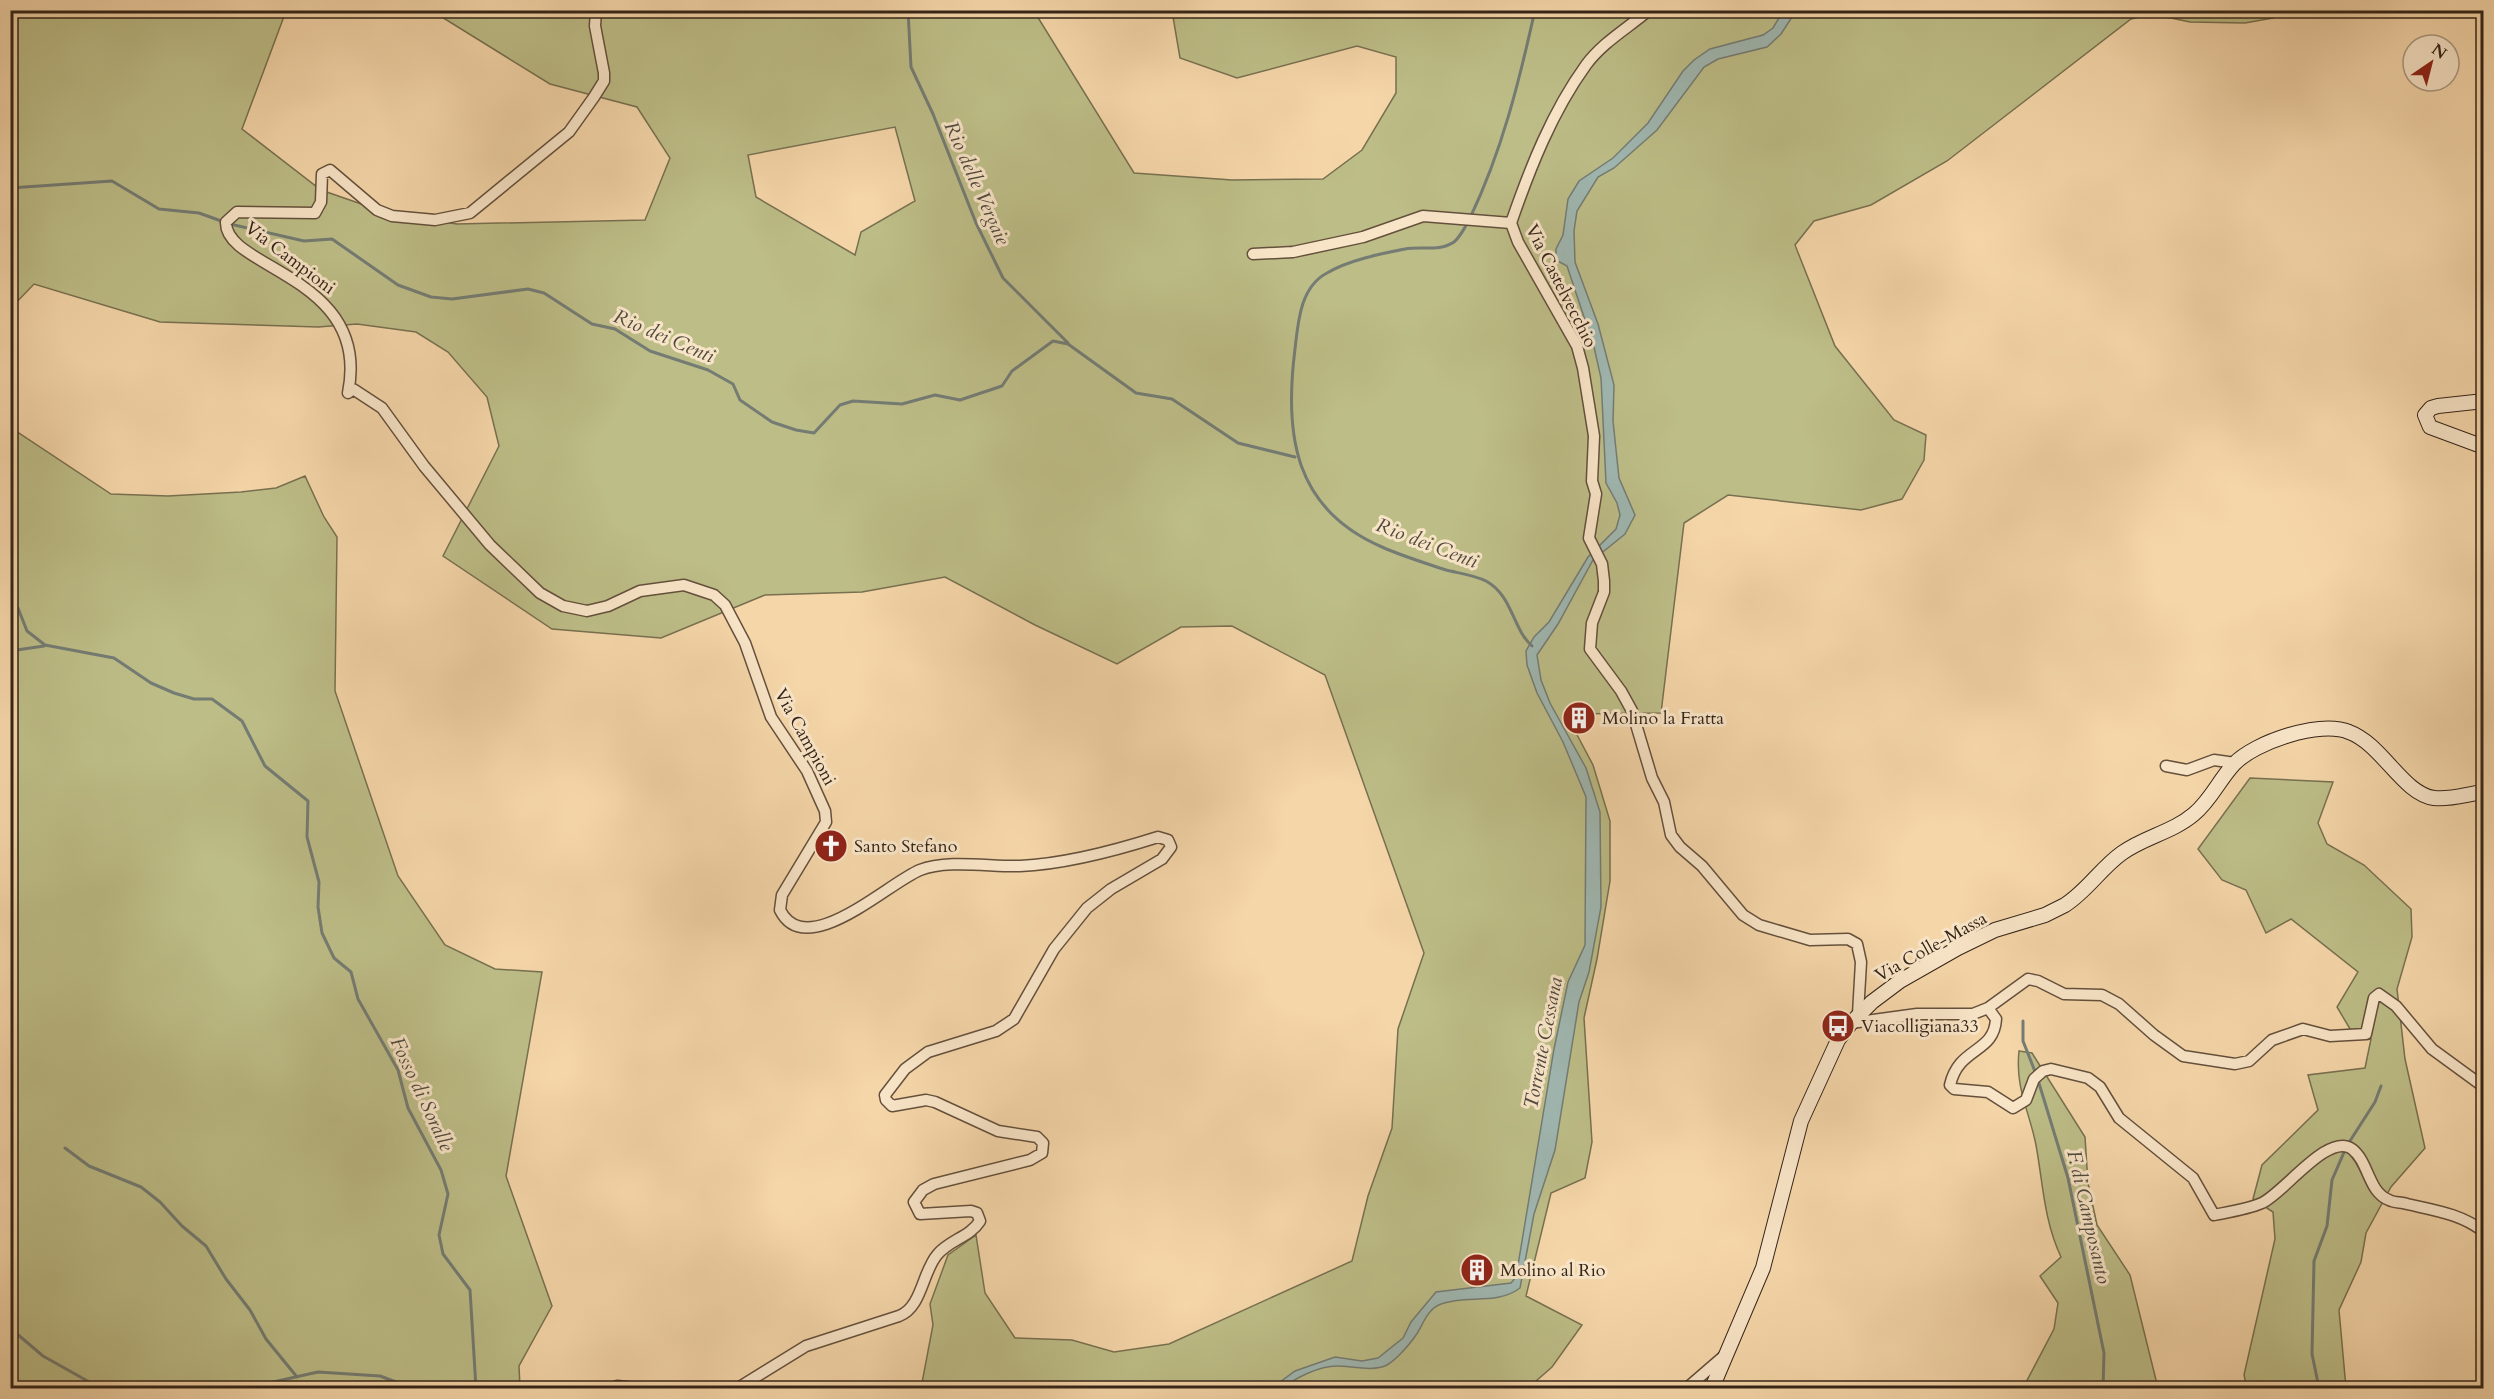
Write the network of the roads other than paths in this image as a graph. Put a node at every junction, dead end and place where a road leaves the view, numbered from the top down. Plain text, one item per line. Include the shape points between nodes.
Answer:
1 (596, 10) edge
2 (1649, 10) edge
3 (1511, 223) junction
4 (1253, 254) dead end
5 (2484, 401) edge
6 (2484, 447) edge
7 (2235, 763) junction
8 (2166, 766) dead end
9 (2484, 792) edge
10 (1988, 1008) junction
11 (1854, 1018) junction
12 (2484, 1087) edge
13 (2484, 1232) edge
14 (1724, 1356) junction
15 (613, 1388) edge
16 (636, 1389) edge
17 (738, 1389) edge
18 (1687, 1389) edge
19 (1712, 1389) edge

1 - 17 street, Via Campioni via 604,81 569,132 470,213 428,220 392,216 377,210 330,171 322,174 321,202 315,213 237,212 226,222 228,231 241,245 316,295 331,310 348,339 348,393 353,389 382,408 490,545 529,585 563,606 578,610 608,606 650,589 684,585 714,595 725,605 745,643 771,717 807,771 825,811 821,834 782,895 780,910 790,924 815,928 933,866 1040,865 1158,837 1168,840 1170,847 1162,859 1110,889 1083,913 1054,950 1014,1019 996,1031 928,1052 905,1069 885,1095 892,1106 926,1100 998,1131 1037,1137 1043,1143 1042,1153 1030,1160 923,1190 914,1203 920,1214 971,1211 980,1221 975,1229 938,1253 910,1310 806,1346
2 - 3 street, Via Castelvecchio via 1587,64 1541,143
3 - 4 street via 1423,216 1385,230 1293,252
3 - 11 street, Via Castelvecchio via 1522,251 1577,346 1583,368 1594,436 1592,481 1596,494 1589,538 1602,564 1604,592 1592,623 1590,649 1632,711 1673,839 1750,920 1810,940 1848,939 1857,944 1861,962
5 - 6 street via 2438,406 2425,415 2430,427 2437,431
7 - 8 street via 2214,760 2187,770
7 - 9 street, Via Colle-Massa via 2265,745 2302,732 2332,728 2346,730 2371,743 2408,783 2431,798
7 - 11 street, Via Colle-Massa via 2194,814 2123,852 2075,899 2054,912 1979,937 1900,981
10 - 11 street via 1958,1016
10 - 12 street via 2028,979 2064,994 2102,995 2119,1004 2183,1056 2235,1064 2249,1061 2272,1040 2302,1029 2330,1036 2366,1034 2374,998 2379,994 2396,1006 2432,1049
10 - 13 street via 1996,1019 1994,1031 1983,1046 1961,1060 1950,1085 1954,1089 1988,1092 2013,1108 2026,1100 2034,1079 2043,1071 2051,1069 2088,1078 2100,1088 2119,1118 2193,1178 2214,1215 2261,1203 2290,1184 2328,1148 2340,1146 2351,1148 2364,1162 2373,1184 2390,1201 2449,1214
11 - 14 street, Via Colle-Massa via 1838,1040 1801,1121 1763,1268
14 - 18 street
14 - 19 street, Via Colle-Massa
15 - 16 street

